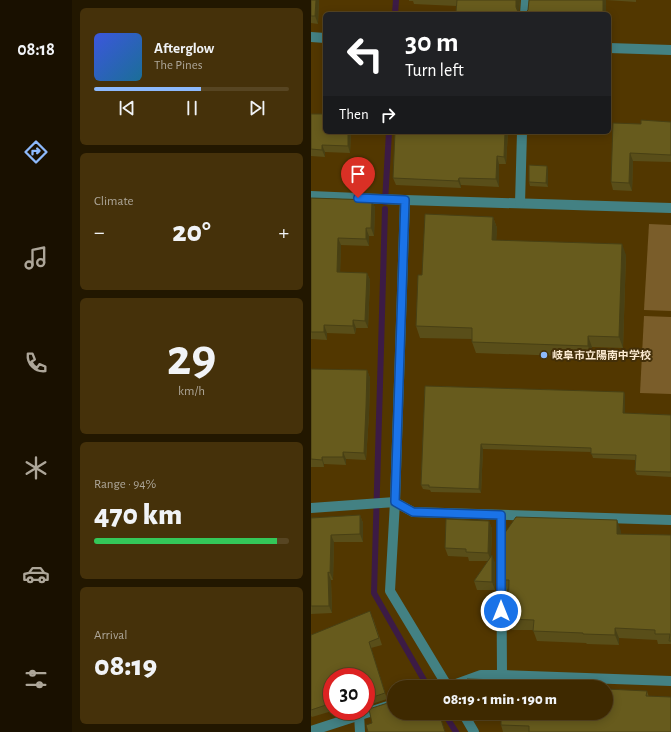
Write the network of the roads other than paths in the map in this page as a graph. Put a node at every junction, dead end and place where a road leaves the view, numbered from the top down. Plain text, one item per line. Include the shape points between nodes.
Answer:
1 (526, 0) edge
2 (525, 12) edge
3 (311, 38) edge
4 (323, 38) edge
5 (611, 48) edge
6 (671, 50) edge
7 (522, 134) edge
8 (311, 196) edge
9 (405, 200) junction
10 (519, 203) junction
11 (671, 208) edge
12 (395, 502) junction
13 (311, 508) edge
14 (501, 515) junction
15 (671, 520) edge
16 (502, 675) junction
17 (444, 680) edge
18 (467, 680) edge
19 (671, 681) edge
20 (387, 706) edge
21 (375, 709) edge
22 (342, 720) edge
23 (359, 720) edge
24 (467, 720) edge
25 (311, 731) edge
26 (360, 732) edge
27 (474, 732) edge

1 - 2 street
3 - 4 street
5 - 6 street
7 - 10 street
8 - 9 street
9 - 10 street
9 - 12 street
10 - 11 street
12 - 13 street
12 - 14 street via 413,512
12 - 17 street via 390,591
14 - 15 street
14 - 16 street
16 - 18 street via 481,675
16 - 19 street
20 - 21 street
22 - 25 street
23 - 26 street
24 - 27 street

